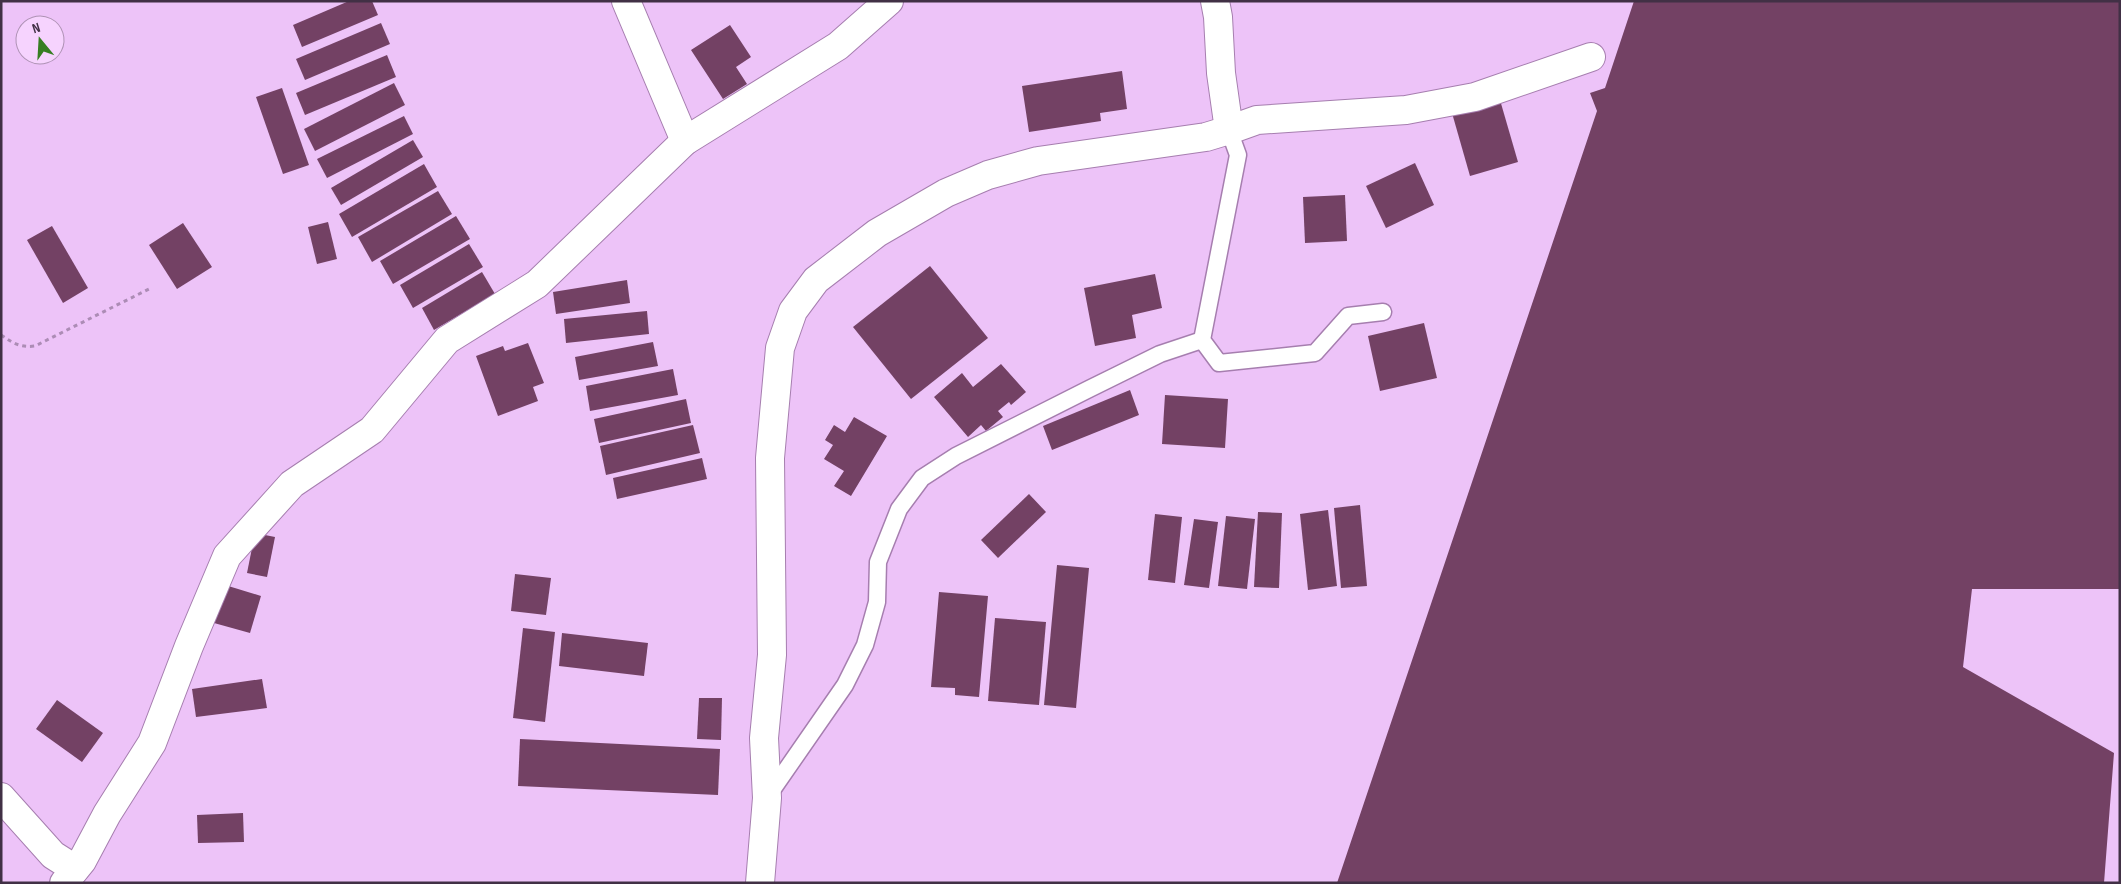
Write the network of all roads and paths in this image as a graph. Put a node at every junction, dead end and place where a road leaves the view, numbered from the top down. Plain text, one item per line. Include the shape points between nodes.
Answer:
1 (626, 1) edge
2 (889, 1) edge
3 (1215, 1) edge
4 (1591, 57) dead end
5 (1229, 130) junction
6 (685, 141) junction
7 (152, 288) dead end
8 (1382, 312) dead end
9 (1, 335) edge
10 (1202, 340) junction
11 (1, 797) edge
12 (767, 798) junction
13 (69, 876) edge
14 (760, 883) edge

1 - 6 street
2 - 6 street via 838,46
3 - 5 street
4 - 5 street via 1475,97 1406,110 1257,120
5 - 10 lane via 1238,156
5 - 12 street via 1206,137 1038,161 988,175 946,193 878,233 816,280 793,311 780,348 770,458 772,655 764,738
6 - 13 street via 537,284 447,340 372,430 292,484 227,556 152,743 82,861
7 - 9 path via 35,346 14,344
8 - 10 lane via 1348,316 1315,353 1219,363
10 - 12 lane via 1160,354 956,456 922,478 898,509 878,562 877,602 864,644 844,685
11 - 13 street
12 - 14 street

